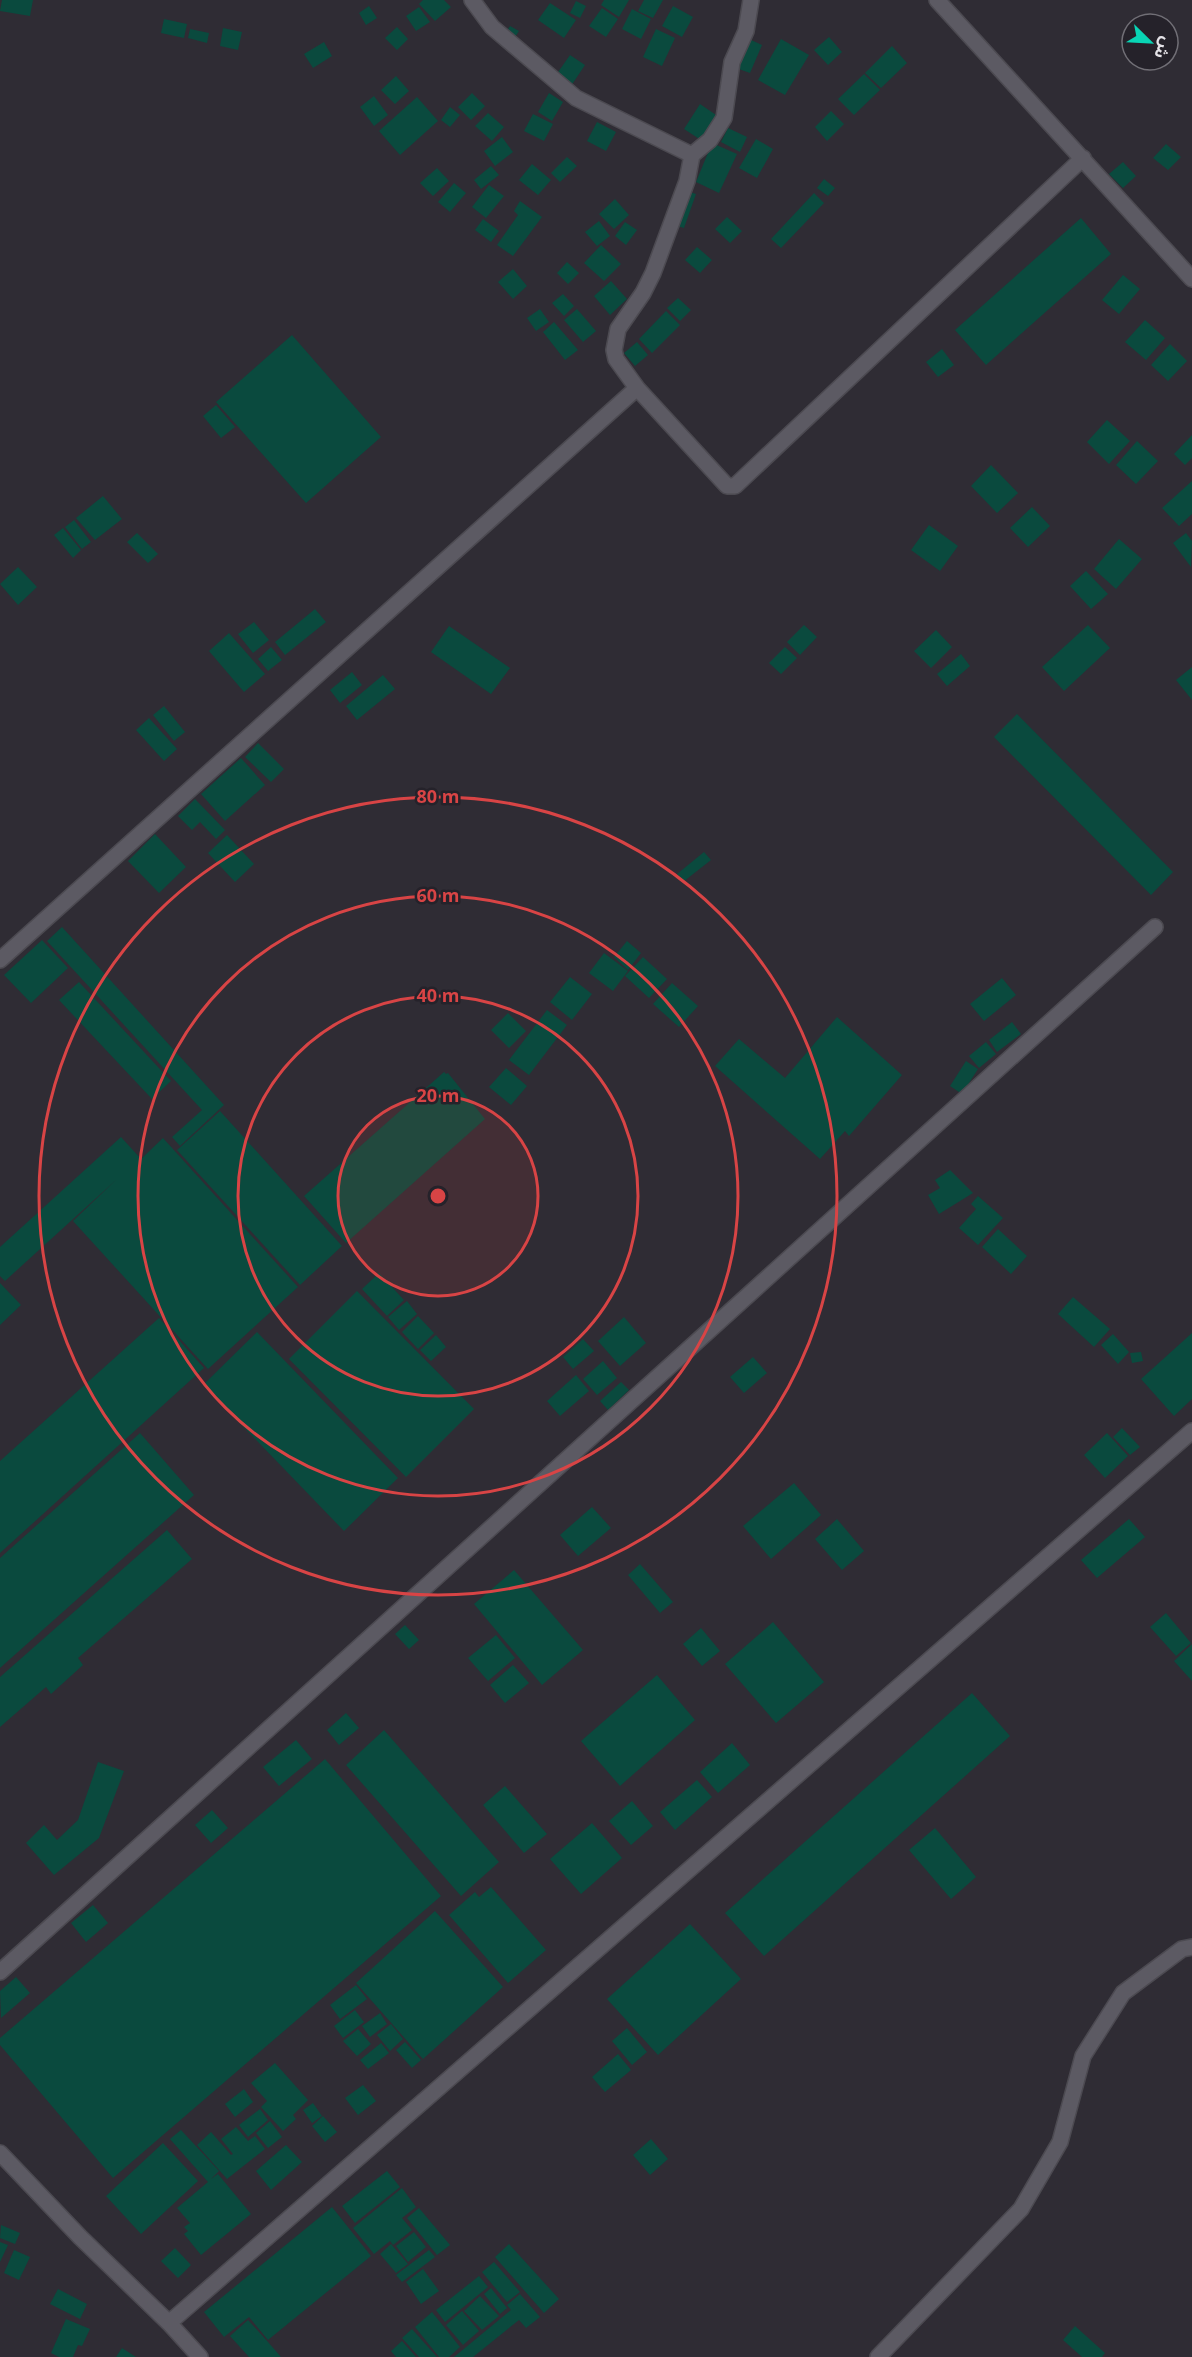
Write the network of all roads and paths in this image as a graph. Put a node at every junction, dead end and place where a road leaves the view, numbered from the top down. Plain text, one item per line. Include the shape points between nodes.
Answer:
1 (472, 0) edge
2 (752, 0) edge
3 (937, 0) edge
4 (692, 155) junction
5 (1083, 158) junction
6 (1192, 279) edge
7 (638, 388) junction
8 (1155, 927) dead end
9 (0, 960) edge
10 (1192, 1431) edge
11 (1192, 1947) edge
12 (0, 1972) edge
13 (2, 2159) edge
14 (169, 2323) junction
15 (200, 2357) edge
16 (878, 2357) edge

1 - 4 street via 492,27 576,98
2 - 4 street via 746,31 732,62 724,118 710,140
3 - 5 street
4 - 7 street via 685,189 653,273 615,340 619,366
5 - 6 street
5 - 7 street via 735,486 727,486
7 - 9 street
8 - 12 street
10 - 14 street
11 - 16 street via 1182,1949 1124,1993 1083,2056 1060,2142 1021,2209
13 - 14 street
14 - 15 street

